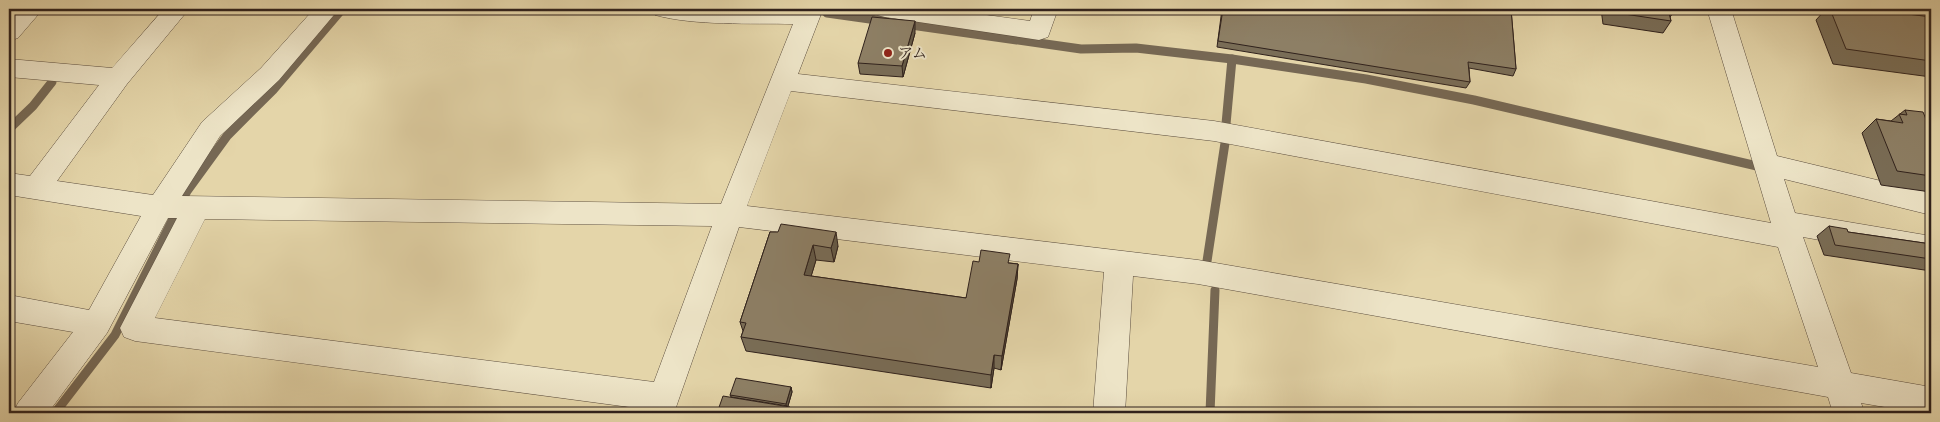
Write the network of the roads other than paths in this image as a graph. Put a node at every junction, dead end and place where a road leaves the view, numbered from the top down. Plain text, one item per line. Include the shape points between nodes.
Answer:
1 (31, 9) edge
2 (177, 9) edge
3 (327, 9) edge
4 (662, 9) edge
5 (885, 9) edge
6 (1046, 9) edge
7 (1719, 9) edge
8 (810, 13) edge
9 (9, 32) edge
10 (9, 68) edge
11 (118, 78) junction
12 (784, 81) junction
13 (1766, 164) junction
14 (9, 184) edge
15 (36, 188) junction
16 (1931, 204) edge
17 (178, 207) junction
18 (730, 215) junction
19 (1786, 230) junction
20 (1931, 248) edge
21 (1119, 263) junction
22 (9, 308) edge
23 (97, 324) junction
24 (1838, 385) junction
25 (1931, 401) edge
26 (661, 405) edge
27 (28, 413) edge
28 (1109, 413) edge
29 (1849, 413) edge

1 - 9 street
2 - 11 street
3 - 17 street via 270,74 211,128
4 - 8 street via 703,13
5 - 6 street via 1039,31
7 - 13 street
8 - 12 street
10 - 11 street
11 - 15 street
12 - 18 street
12 - 19 street via 1214,131
13 - 16 street
13 - 19 street
14 - 15 street
15 - 17 street via 118,203
17 - 18 street
17 - 23 street
17 - 26 street via 135,328
18 - 21 street
18 - 26 street
19 - 20 street
19 - 24 street
21 - 24 street via 1198,272
21 - 28 street
22 - 23 street
23 - 27 street
24 - 25 street
24 - 29 street

